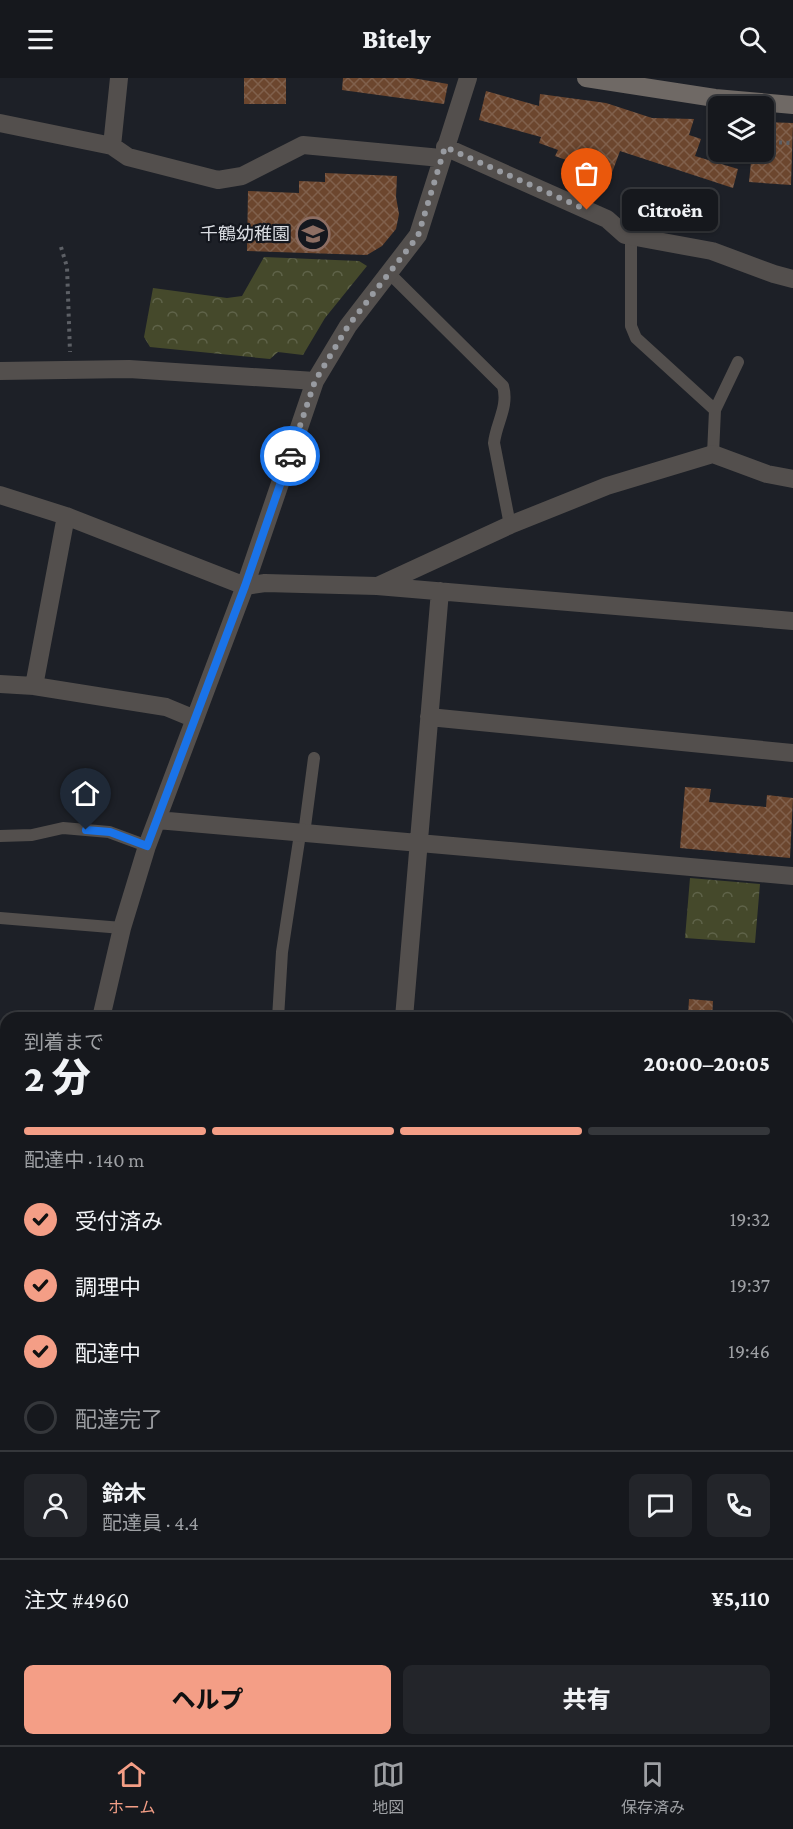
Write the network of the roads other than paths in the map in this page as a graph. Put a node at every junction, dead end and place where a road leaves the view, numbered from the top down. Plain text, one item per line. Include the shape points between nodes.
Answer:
1 (119, 78) edge
2 (468, 78) edge
3 (586, 78) edge
4 (793, 105) edge
5 (0, 123) edge
6 (112, 146) junction
7 (443, 153) junction
8 (631, 237) junction
9 (389, 273) junction
10 (793, 279) edge
11 (738, 362) dead end
12 (0, 371) edge
13 (315, 381) junction
14 (715, 410) junction
15 (712, 454) junction
16 (793, 479) edge
17 (0, 495) edge
18 (66, 516) junction
19 (510, 525) junction
20 (245, 586) junction
21 (377, 586) junction
22 (440, 591) junction
23 (793, 621) edge
24 (0, 684) edge
25 (34, 686) junction
26 (429, 717) junction
27 (195, 719) junction
28 (793, 753) edge
29 (314, 758) dead end
30 (157, 820) junction
31 (302, 834) junction
32 (0, 836) edge
33 (418, 844) junction
34 (147, 846) junction
35 (793, 876) edge
36 (0, 918) edge
37 (122, 928) junction
38 (102, 1012) edge
39 (278, 1012) edge
40 (404, 1012) edge

1 - 6 street
2 - 7 street
3 - 4 street via 715,98
5 - 6 street
6 - 7 street via 128,157 218,180 242,176 303,145
7 - 8 street via 607,219
7 - 9 street via 418,236
8 - 10 street via 712,251
8 - 14 lane via 632,326 636,338
9 - 13 street via 348,326
9 - 19 lane via 503,386 506,397 494,443
11 - 14 lane
12 - 13 street via 129,369
13 - 20 street
14 - 15 lane
15 - 16 street
15 - 19 street via 607,486
17 - 18 street
18 - 20 street
18 - 25 street
19 - 21 street
20 - 21 street
20 - 27 street
21 - 22 street
22 - 23 street
22 - 26 street
24 - 25 street
25 - 27 street via 166,707
26 - 28 street
26 - 33 street
27 - 30 street
29 - 31 lane
30 - 31 street
30 - 34 street
31 - 33 street
31 - 39 lane via 282,952
32 - 34 lane via 32,836 63,828 110,832
33 - 35 street
33 - 40 street
34 - 37 street
36 - 37 lane
37 - 38 street

